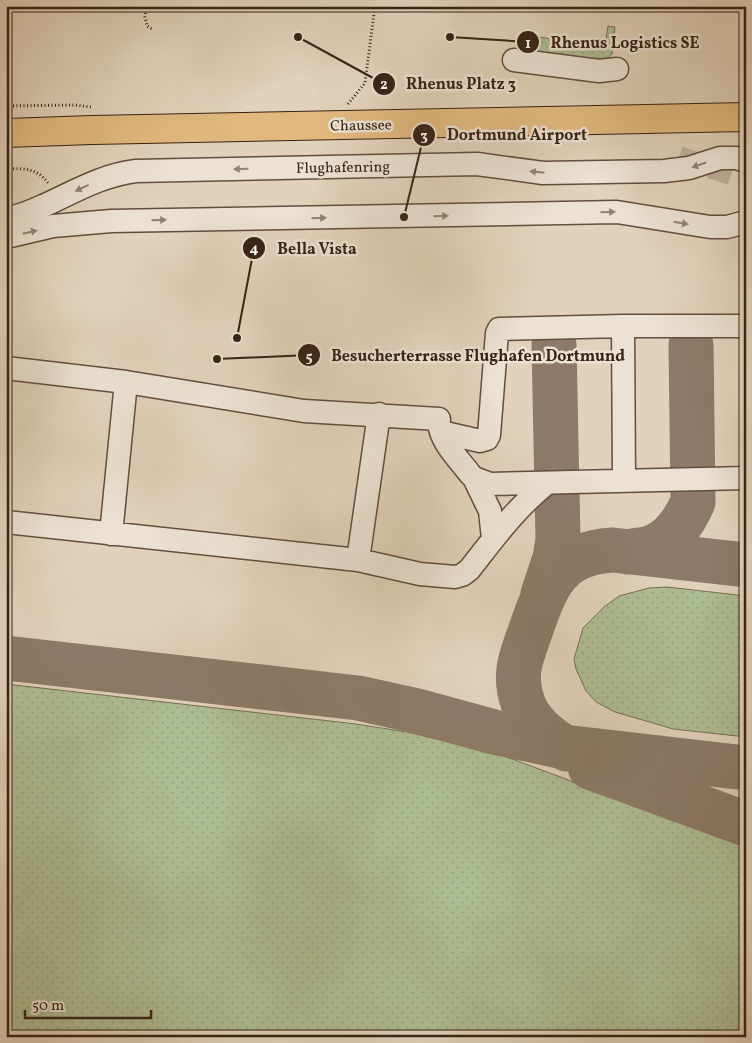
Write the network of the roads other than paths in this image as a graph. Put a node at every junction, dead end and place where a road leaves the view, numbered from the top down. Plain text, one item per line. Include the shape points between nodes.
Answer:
1 (514, 60) dead end
2 (617, 69) dead end
3 (746, 117) edge
4 (10, 131) edge
5 (746, 161) edge
6 (6, 218) edge
7 (746, 222) edge
8 (6, 237) edge
9 (623, 326) junction
10 (746, 326) edge
11 (6, 368) edge
12 (126, 382) junction
13 (379, 414) junction
14 (440, 418) junction
15 (474, 478) junction
16 (746, 478) edge
17 (624, 481) junction
18 (547, 483) junction
19 (6, 522) edge
20 (111, 534) junction
21 (493, 539) junction
22 (358, 560) junction

1 - 2 street via 599,71
3 - 4 main road, Chaussee
5 -> 6 street, Flughafenring via 720,158 664,172 543,173 477,164 136,171 97,181 26,213
8 -> 7 street via 53,226 121,221 617,212 710,227
9 - 10 street
9 - 14 street via 499,329 487,439 480,441
9 - 17 street
11 - 12 street
12 - 13 street via 304,411
12 - 20 street
13 - 14 street
13 - 22 street
14 - 15 street via 446,444
15 - 18 street via 490,484
15 - 21 street via 490,511
16 - 17 street
17 - 18 street
18 - 21 street via 518,508
19 - 20 street
20 - 22 street
21 - 22 street via 469,570 455,577 420,574

